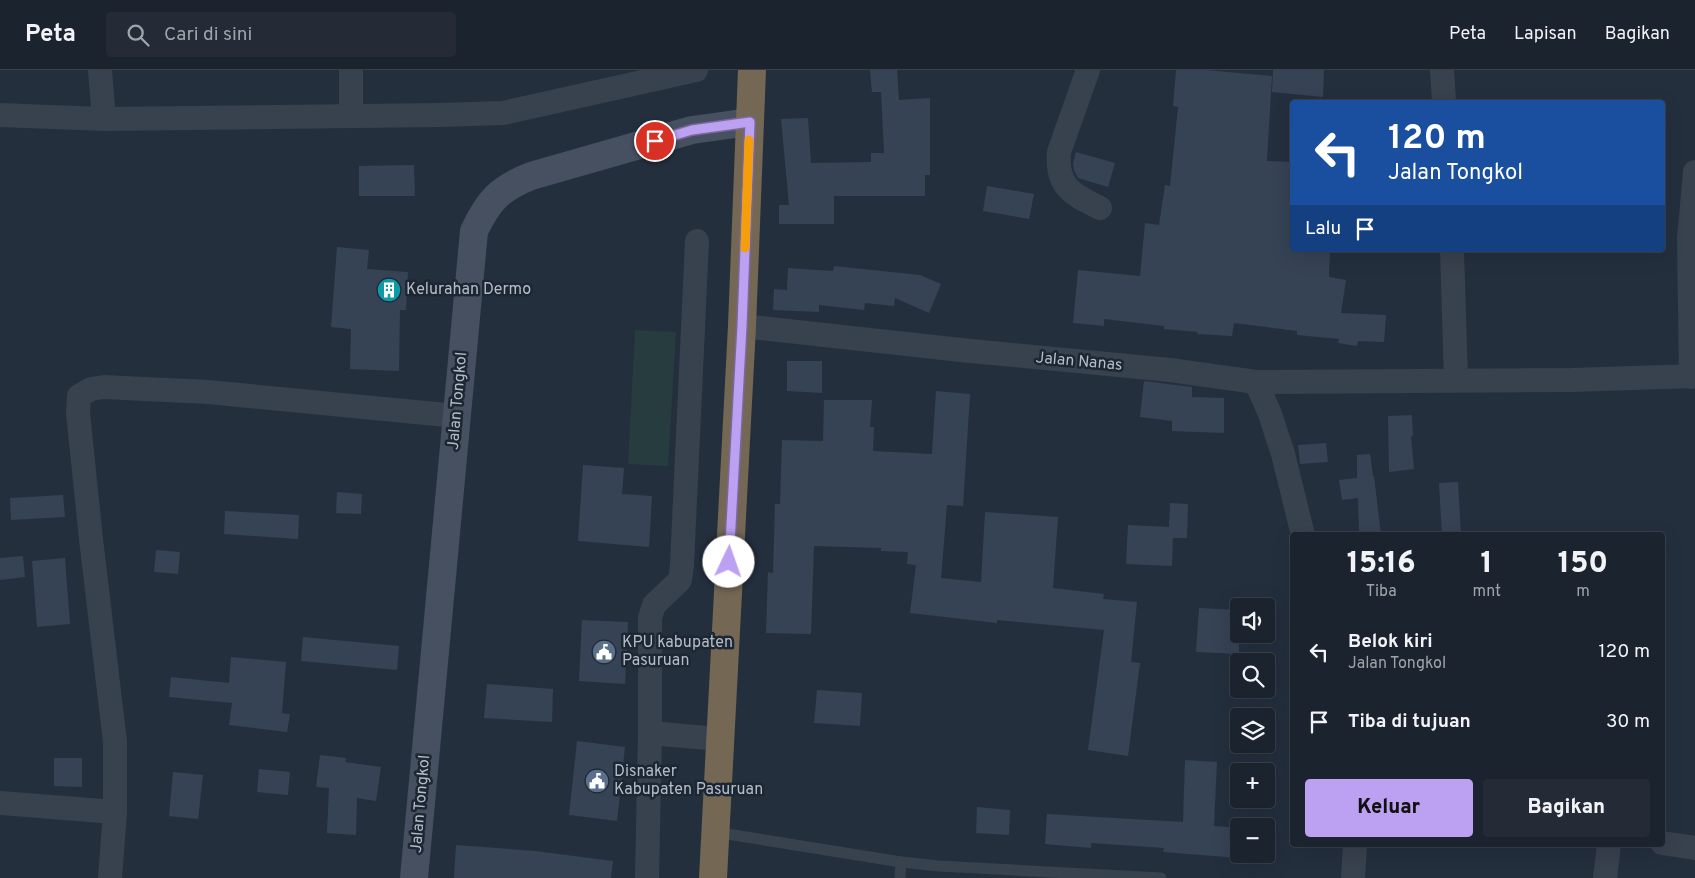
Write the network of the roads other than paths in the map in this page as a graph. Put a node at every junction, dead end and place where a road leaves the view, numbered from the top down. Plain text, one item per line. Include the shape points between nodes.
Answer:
1 (100, 70) edge
2 (351, 70) edge
3 (696, 70) edge
4 (1088, 70) edge
5 (1442, 70) edge
6 (751, 79) edge
7 (1444, 100) edge
8 (0, 115) edge
9 (351, 116) junction
10 (104, 119) junction
11 (750, 122) junction
12 (692, 130) junction
13 (1695, 172) edge
14 (1100, 208) dead end
15 (697, 241) dead end
16 (1452, 252) edge
17 (742, 326) junction
18 (1693, 376) edge
19 (1456, 380) junction
20 (1256, 382) junction
21 (457, 416) junction
22 (1302, 532) edge
23 (650, 732) junction
24 (719, 739) junction
25 (0, 804) edge
26 (116, 812) junction
27 (715, 832) junction
28 (1665, 843) edge
29 (1355, 847) edge
30 (1609, 847) edge
31 (1695, 848) edge
32 (901, 862) junction
33 (939, 872) edge
34 (1143, 877) edge
35 (110, 878) edge
36 (414, 878) edge
37 (647, 878) edge
38 (713, 878) edge
39 (900, 878) edge
40 (1161, 878) edge
41 (1353, 878) edge
42 (1606, 878) edge

1 - 10 street
2 - 9 street
3 - 9 street via 503,113
4 - 14 street via 1059,152 1058,165 1063,181 1073,194
5 - 7 street
6 - 11 highway
6 - 12 street via 734,108 714,122
8 - 10 street
9 - 10 street
11 - 12 street, Jalan Tongkol
11 - 17 highway
12 - 21 street, Jalan Tongkol via 531,176 498,194 485,208 474,231
13 - 18 street via 1689,238
15 - 23 street via 682,565 680,580 654,605 650,618
16 - 19 street
17 - 20 street, Jalan Nanas via 1170,370
17 - 24 highway
18 - 19 street, Jalan Nanas
19 - 20 street, Jalan Nanas
20 - 22 street via 1281,446
21 - 26 street via 208,392 104,388 91,389 80,396 78,413 115,742
21 - 36 street, Jalan Tongkol
23 - 24 street
23 - 37 street
24 - 27 highway
25 - 26 street
26 - 35 street
27 - 32 lane
27 - 38 highway
28 - 31 street
29 - 41 street
30 - 42 street
32 - 33 lane
32 - 39 lane
33 - 34 lane
34 - 40 lane

